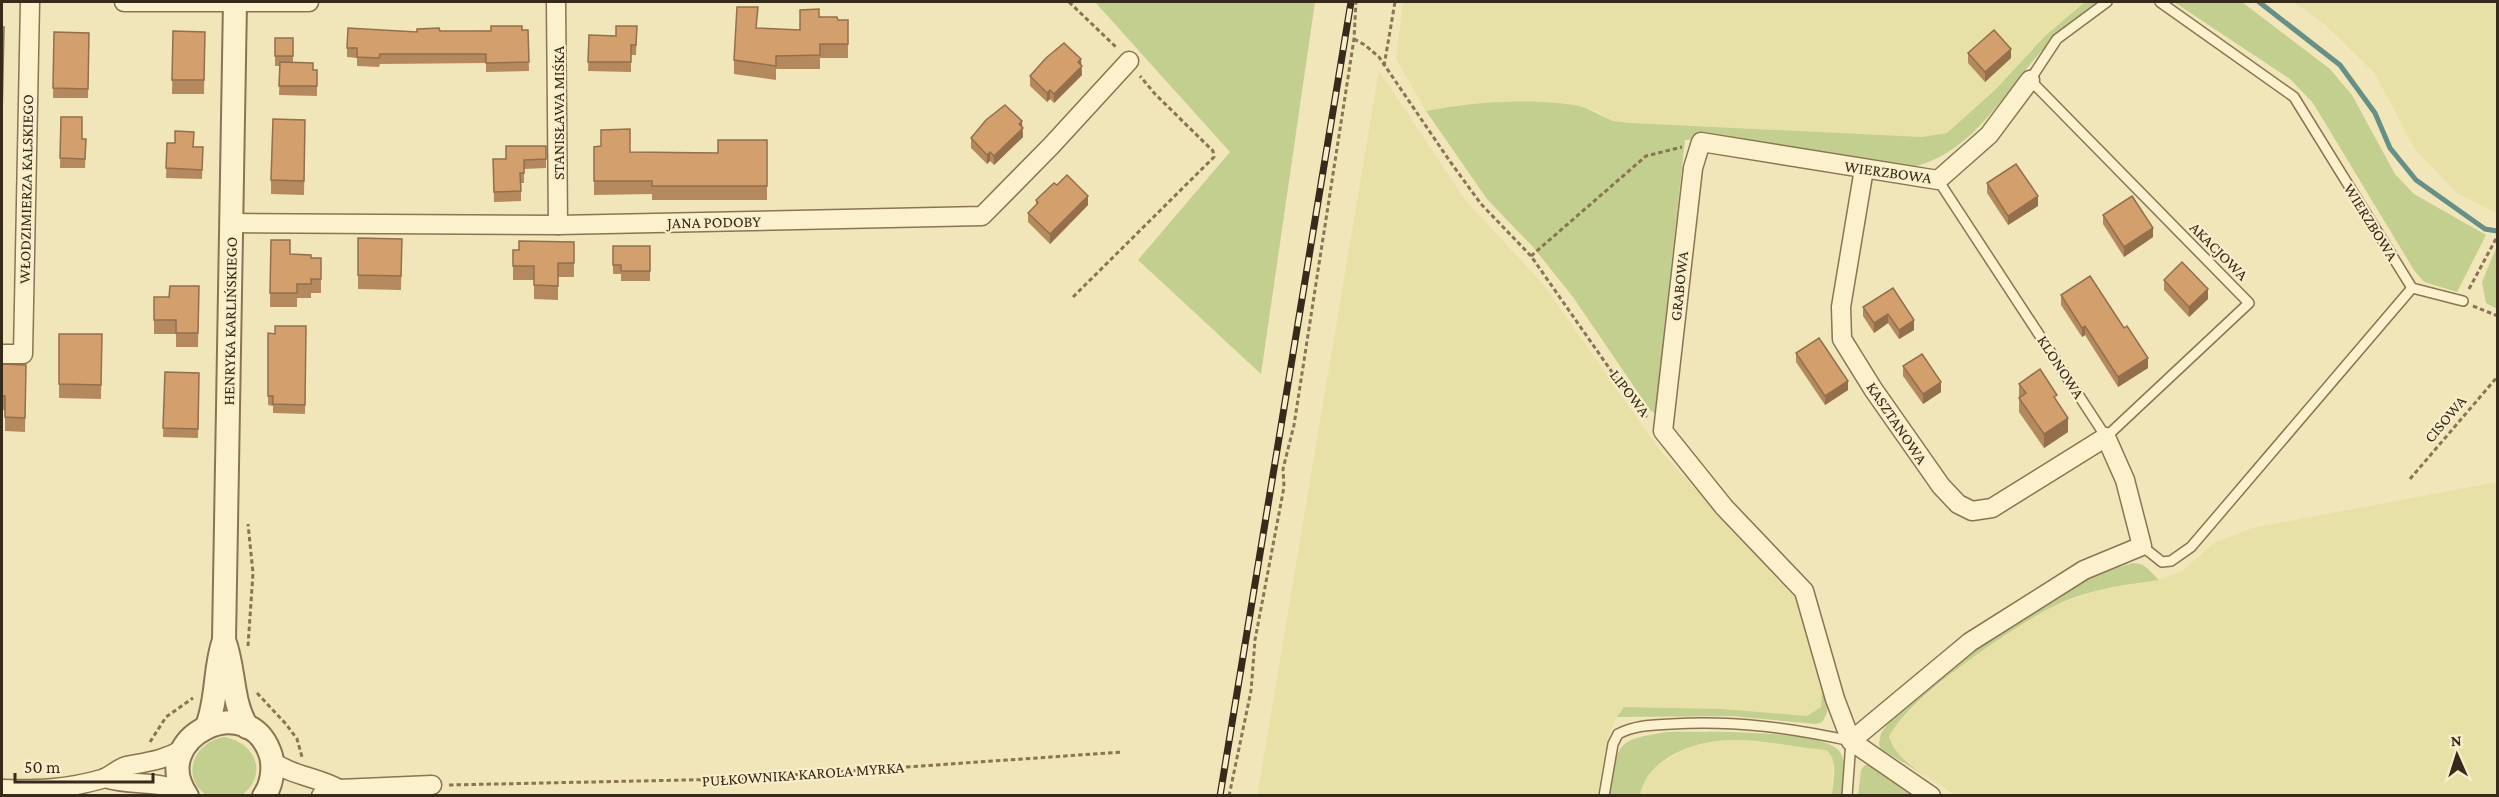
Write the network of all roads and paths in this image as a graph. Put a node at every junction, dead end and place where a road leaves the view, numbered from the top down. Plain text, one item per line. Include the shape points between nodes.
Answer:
1 (30, 2) edge
2 (124, 2) edge
3 (235, 2) edge
4 (309, 2) edge
5 (556, 2) edge
6 (1069, 2) edge
7 (1356, 2) edge
8 (1395, 2) edge
9 (2107, 2) edge
10 (2160, 2) edge
11 (1354, 39) junction
12 (1129, 61) junction
13 (1384, 66) junction
14 (2030, 80) junction
15 (1701, 142) junction
16 (1864, 170) junction
17 (1938, 180) junction
18 (232, 223) junction
19 (558, 225) junction
20 (2498, 235) edge
21 (1531, 256) junction
22 (2412, 288) junction
23 (1073, 297) dead end
24 (2463, 301) junction
25 (2498, 316) edge
26 (2, 354) edge
27 (2498, 376) edge
28 (1663, 431) junction
29 (2106, 437) junction
30 (2410, 478) dead end
31 (246, 516) dead end
32 (2142, 546) junction
33 (224, 640) junction
34 (248, 656) dead end
35 (256, 691) dead end
36 (207, 726) junction
37 (247, 727) junction
38 (1851, 741) junction
39 (183, 749) junction
40 (1123, 752) dead end
41 (272, 761) junction
42 (302, 775) junction
43 (105, 778) junction
44 (432, 785) joint
45 (2, 789) edge
46 (339, 789) junction
47 (186, 794) edge
48 (264, 795) edge
49 (321, 795) edge
50 (1228, 795) edge
51 (1604, 795) edge
52 (1847, 795) edge
53 (1931, 795) edge

1 - 26 street, WŁODZIMIERZA KALSKIEGO via 24,354
2 - 3 street
3 - 4 street
3 - 18 street, HENRYKA KARLIŃSKIEGO
5 - 19 street, STANISŁAWA MIŚKA
6 - 12 path
7 - 11 path
8 - 13 path
9 - 14 lane, WIERZBOWA via 2057,39
10 - 22 lane, WIERZBOWA via 2294,97
11 - 13 path, LIPOWA
11 - 50 path via 1294,425 1283,469 1284,487 1255,640 1251,691
12 - 19 street, JANA PODOBY via 982,216
12 - 23 path via 1214,157
13 - 21 path, LIPOWA via 1481,204
14 - 17 street, WIERZBOWA via 1989,135
14 - 29 lane, AKACJOWA via 2249,303
15 - 16 street, WIERZBOWA
15 - 21 path via 1646,156
15 - 28 street, GRABOWA via 1693,168
16 - 17 street, WIERZBOWA
16 - 29 street, KASZTANOWA via 1841,307 1842,339 1941,486 1958,504 1972,511 1992,508
17 - 29 lane, KLONOWA
18 - 19 street, JANA PODOBY
18 - 33 street, HENRYKA KARLIŃSKIEGO
20 - 24 path
21 - 28 path, LIPOWA via 1637,408
22 - 24 lane
22 - 32 lane via 2191,547 2171,561 2162,562
24 - 25 path
27 - 30 path, CISOWA
28 - 38 street, LIPOWA via 1724,507 1804,591 1834,699
29 - 32 street, KLONOWA via 2126,480
31 - 34 path via 253,573
32 - 38 street via 2084,570 1970,642
33 - 36 street, HENRYKA KARLIŃSKIEGO via 213,712
33 - 37 street, HENRYKA KARLIŃSKIEGO via 230,656 236,706
35 - 42 path via 297,739
36 - 37 street via 229,722
36 - 39 street
37 - 41 street, HENRYKA KARLIŃSKIEGO via 261,738
38 - 51 lane via 1789,728 1709,721 1638,726 1618,735 1613,744
38 - 52 lane
38 - 53 street
39 - 43 street via 164,759 124,767
39 - 47 street via 179,771
40 - 44 path, PUŁKOWNIKA KAROLA MYRKA via 733,779
41 - 42 street
41 - 48 street via 272,778
42 - 46 street
43 - 45 street via 56,789
43 - 47 street via 160,784
44 - 46 street
46 - 49 street

